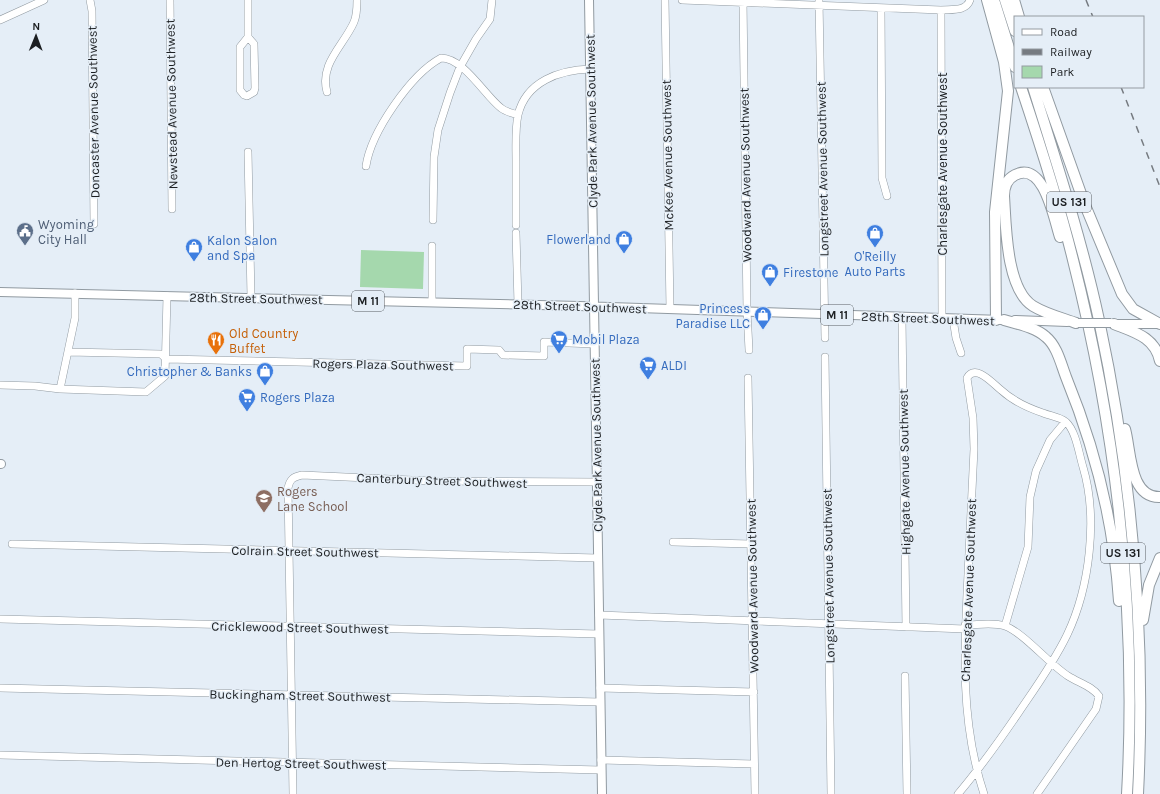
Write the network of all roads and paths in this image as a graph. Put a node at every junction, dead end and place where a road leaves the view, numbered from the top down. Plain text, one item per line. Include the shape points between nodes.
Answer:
1 (44, 0) edge
2 (90, 0) edge
3 (170, 0) edge
4 (248, 0) edge
5 (357, 0) edge
6 (492, 0) edge
7 (589, 0) edge
8 (665, 0) edge
9 (682, 0) edge
10 (897, 0) edge
11 (987, 0) edge
12 (994, 0) edge
13 (1005, 0) edge
14 (1014, 0) edge
15 (743, 1) edge
16 (819, 2) edge
17 (969, 3) edge
18 (881, 8) junction
19 (897, 8) junction
20 (941, 10) junction
21 (1019, 16) edge
22 (0, 20) edge
23 (1014, 28) edge
24 (248, 37) junction
25 (1014, 64) edge
26 (460, 67) junction
27 (590, 69) junction
28 (1021, 88) edge
29 (1033, 88) edge
30 (1043, 88) edge
31 (327, 92) dead end
32 (518, 115) junction
33 (248, 152) dead end
34 (366, 166) dead end
35 (887, 196) dead end
36 (172, 209) dead end
37 (433, 220) dead end
38 (94, 224) dead end
39 (516, 225) dead end
40 (516, 233) dead end
41 (432, 246) dead end
42 (1080, 290) junction
43 (0, 292) edge
44 (75, 293) junction
45 (167, 296) junction
46 (251, 297) junction
47 (432, 302) junction
48 (518, 304) junction
49 (594, 306) junction
50 (670, 309) junction
51 (747, 311) junction
52 (824, 315) junction
53 (902, 318) junction
54 (942, 319) junction
55 (953, 319) junction
56 (1000, 320) junction
57 (1077, 323) junction
58 (1113, 323) junction
59 (1160, 324) edge
60 (824, 338) dead end
61 (594, 344) junction
62 (749, 350) dead end
63 (68, 352) junction
64 (961, 353) dead end
65 (825, 358) dead end
66 (166, 359) junction
67 (1160, 361) edge
68 (748, 378) dead end
69 (0, 386) edge
70 (60, 389) junction
71 (1112, 389) junction
72 (1065, 422) junction
73 (597, 482) junction
74 (1160, 497) edge
75 (673, 542) dead end
76 (12, 544) dead end
77 (751, 544) junction
78 (289, 550) junction
79 (598, 558) junction
80 (1160, 558) edge
81 (599, 616) junction
82 (0, 619) edge
83 (753, 620) junction
84 (829, 623) junction
85 (1005, 626) junction
86 (290, 627) junction
87 (906, 627) junction
88 (965, 627) junction
89 (599, 634) junction
90 (1051, 664) junction
91 (1140, 664) junction
92 (905, 676) dead end
93 (0, 688) edge
94 (600, 688) junction
95 (754, 692) junction
96 (292, 695) junction
97 (1129, 696) junction
98 (600, 702) junction
99 (0, 755) edge
100 (601, 760) junction
101 (293, 762) junction
102 (754, 764) junction
103 (601, 770) junction
104 (977, 772) junction
105 (293, 794) edge
106 (602, 794) edge
107 (754, 794) edge
108 (831, 794) edge
109 (907, 794) edge
110 (958, 794) edge
111 (984, 794) edge
112 (1037, 794) edge
113 (1127, 794) edge
114 (1138, 794) edge

1 - 22 street
2 - 38 street, Doncaster Avenue Southwest
3 - 36 street, Newstead Avenue Southwest
4 - 24 street
5 - 31 street via 354,22 333,54 327,70
6 - 26 street via 490,19
7 - 27 main road, Clyde Park Avenue Southwest
8 - 50 street, McKee Avenue Southwest
9 - 15 street
10 - 19 street
11 - 56 highway via 1004,62 1008,91 995,212
12 - 25 highway
13 - 23 highway
14 - 21 highway
15 - 16 street
15 - 51 street, Woodward Avenue Southwest
16 - 18 street
16 - 52 street, Longstreet Avenue Southwest
17 - 20 street via 958,9
18 - 19 street
18 - 35 street via 882,178
19 - 20 street
20 - 54 street, Charlesgate Avenue Southwest
24 - 24 street via 240,47 240,90 247,96 254,92 255,88 254,47
26 - 32 street via 477,81 496,104
26 - 34 street via 446,58 440,58 412,84 385,120 368,153
26 - 37 street via 438,130 434,157
27 - 32 street via 567,70 546,79 529,94
27 - 49 main road, Clyde Park Avenue Southwest
28 - 42 highway, US 131 via 1060,213
29 - 71 highway, US 131 via 1080,242
30 - 59 highway via 1085,205 1122,294 1133,309
32 - 39 street
33 - 46 street
40 - 48 street
41 - 47 street
42 - 57 highway via 1041,181 1030,173 1013,176 1006,184 1004,196 1016,284 1033,306
42 - 97 highway, US 131 via 1104,403 1116,487 1125,591
43 - 44 main road, 28th Street Southwest / M 11
44 - 45 main road, 28th Street Southwest / M 11
44 - 63 street via 75,318
45 - 46 main road, 28th Street Southwest / M 11
45 - 66 street
46 - 47 main road, 28th Street Southwest / M 11
47 - 48 main road, 28th Street Southwest / M 11
48 - 49 main road, 28th Street Southwest / M 11
49 - 50 main road, 28th Street Southwest / M 11
49 - 61 main road, Clyde Park Avenue Southwest
50 - 51 main road, 28th Street Southwest / M 11
51 - 52 main road, 28th Street Southwest / M 11
51 - 62 street, Woodward Avenue Southwest
52 - 53 main road, 28th Street Southwest / M 11
52 - 60 street, Longstreet Avenue Southwest
53 - 54 main road, 28th Street Southwest / M 11
53 - 87 street, Highgate Avenue Southwest
54 - 55 main road, 28th Street Southwest / M 11
55 - 56 main road, 28th Street Southwest / M 11
55 - 64 street
56 - 57 main road, 28th Street Southwest / M 11
56 - 97 highway via 1039,332 1051,343 1083,422 1097,468 1109,525
57 - 58 main road, 28th Street Southwest / M 11, bridge
58 - 59 main road, 28th Street Southwest / M 11
58 - 67 highway via 1146,337 1156,348
61 - 66 street, Rogers Plaza Southwest via 544,342 544,356 503,355 499,350 467,349 466,366
61 - 73 main road, Clyde Park Avenue Southwest
63 - 66 street, Rogers Plaza Southwest via 161,354
63 - 70 street
65 - 84 street, Longstreet Avenue Southwest
66 - 70 street via 165,376 146,392
68 - 77 street, Woodward Avenue Southwest
69 - 70 street via 26,385
71 - 74 highway via 1137,482 1146,494
71 - 91 highway, US 131 via 1130,508
72 - 85 street via 1050,440 1036,471 1030,497 1028,547
72 - 88 street, Charlesgate Avenue Southwest via 1025,406 979,373 969,375 967,385 973,418 974,449
72 - 90 street via 1072,432 1086,477 1090,505 1088,552 1080,600 1067,634
73 - 78 street, Canterbury Street Southwest via 433,481 302,475 293,477 290,481
73 - 79 main road, Clyde Park Avenue Southwest
75 - 77 street
76 - 78 street, Colrain Street Southwest
77 - 83 street, Woodward Avenue Southwest
78 - 79 street, Colrain Street Southwest
78 - 86 street
79 - 81 main road, Clyde Park Avenue Southwest
80 - 91 highway via 1146,596
81 - 83 street
81 - 89 main road, Clyde Park Avenue Southwest
82 - 86 street, Cricklewood Street Southwest
83 - 84 street
83 - 95 street, Woodward Avenue Southwest
84 - 87 street
84 - 108 street, Longstreet Avenue Southwest
85 - 88 street via 994,624
85 - 90 street via 1017,633
86 - 89 street, Cricklewood Street Southwest
86 - 96 street
87 - 88 street
88 - 104 street, Charlesgate Avenue Southwest via 965,698
89 - 94 main road, Clyde Park Avenue Southwest
90 - 104 street
90 - 112 street via 1099,696 1096,710
91 - 114 highway, US 131
92 - 109 street
93 - 96 street, Buckingham Street Southwest
94 - 95 street
94 - 98 main road, Clyde Park Avenue Southwest
95 - 102 street, Woodward Avenue Southwest
96 - 98 street, Buckingham Street Southwest
96 - 101 street
97 - 113 highway, US 131
98 - 100 main road, Clyde Park Avenue Southwest
99 - 101 street, Den Hertog Street Southwest
100 - 102 street
100 - 103 main road, Clyde Park Avenue Southwest
101 - 103 street, Den Hertog Street Southwest
101 - 105 street
102 - 107 street, Woodward Avenue Southwest
103 - 106 main road, Clyde Park Avenue Southwest
104 - 110 street
104 - 111 street, Charlesgate Avenue Southwest

